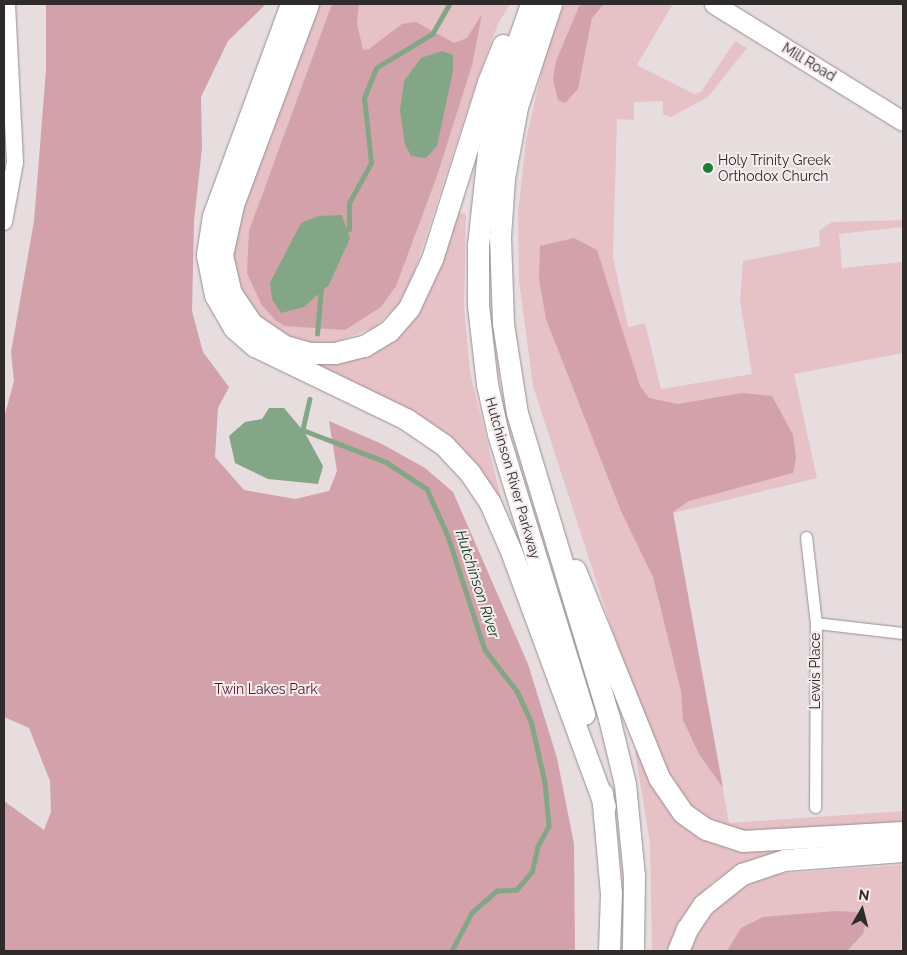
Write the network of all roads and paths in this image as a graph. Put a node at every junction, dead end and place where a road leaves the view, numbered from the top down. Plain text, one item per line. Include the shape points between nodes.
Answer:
1 (7, 4) edge
2 (291, 4) edge
3 (308, 4) edge
4 (527, 4) edge
5 (531, 4) edge
6 (551, 4) edge
7 (714, 4) edge
8 (7, 96) edge
9 (903, 105) edge
10 (885, 109) junction
11 (903, 121) edge
12 (4, 222) edge
13 (543, 503) junction
14 (806, 536) dead end
15 (816, 623) junction
16 (903, 633) edge
17 (604, 806) junction
18 (815, 807) dead end
19 (903, 832) edge
20 (903, 852) edge
21 (609, 951) edge
22 (633, 951) edge
23 (678, 951) edge

1 - 8 main road
2 - 17 highway via 213,216 207,255 215,295 234,328 255,346 406,419 444,445 470,474 490,504 511,551
3 - 4 highway via 228,219 222,255 231,293 252,324 285,346 323,354 349,351 378,339 400,320 418,294 488,82 504,44
5 - 17 highway, Hutchinson River Parkway via 510,64 487,159 478,244 481,334 487,384 505,460 587,726
6 - 13 highway, Hutchinson River Parkway via 514,123 504,178 500,237 502,306 510,376
7 - 10 main road, Mill Road
8 - 12 main road via 15,162
9 - 10 main road
10 - 11 main road, Mill Road
13 - 19 highway via 592,604 659,778 683,813 706,829 742,841
13 - 22 highway, Hutchinson River Parkway via 600,685 625,784 633,866
14 - 15 street, Lewis Place
15 - 16 street
15 - 18 street, Lewis Place
17 - 21 highway, Hutchinson River Parkway via 611,893
20 - 23 highway via 784,860 742,874 703,905 687,928

